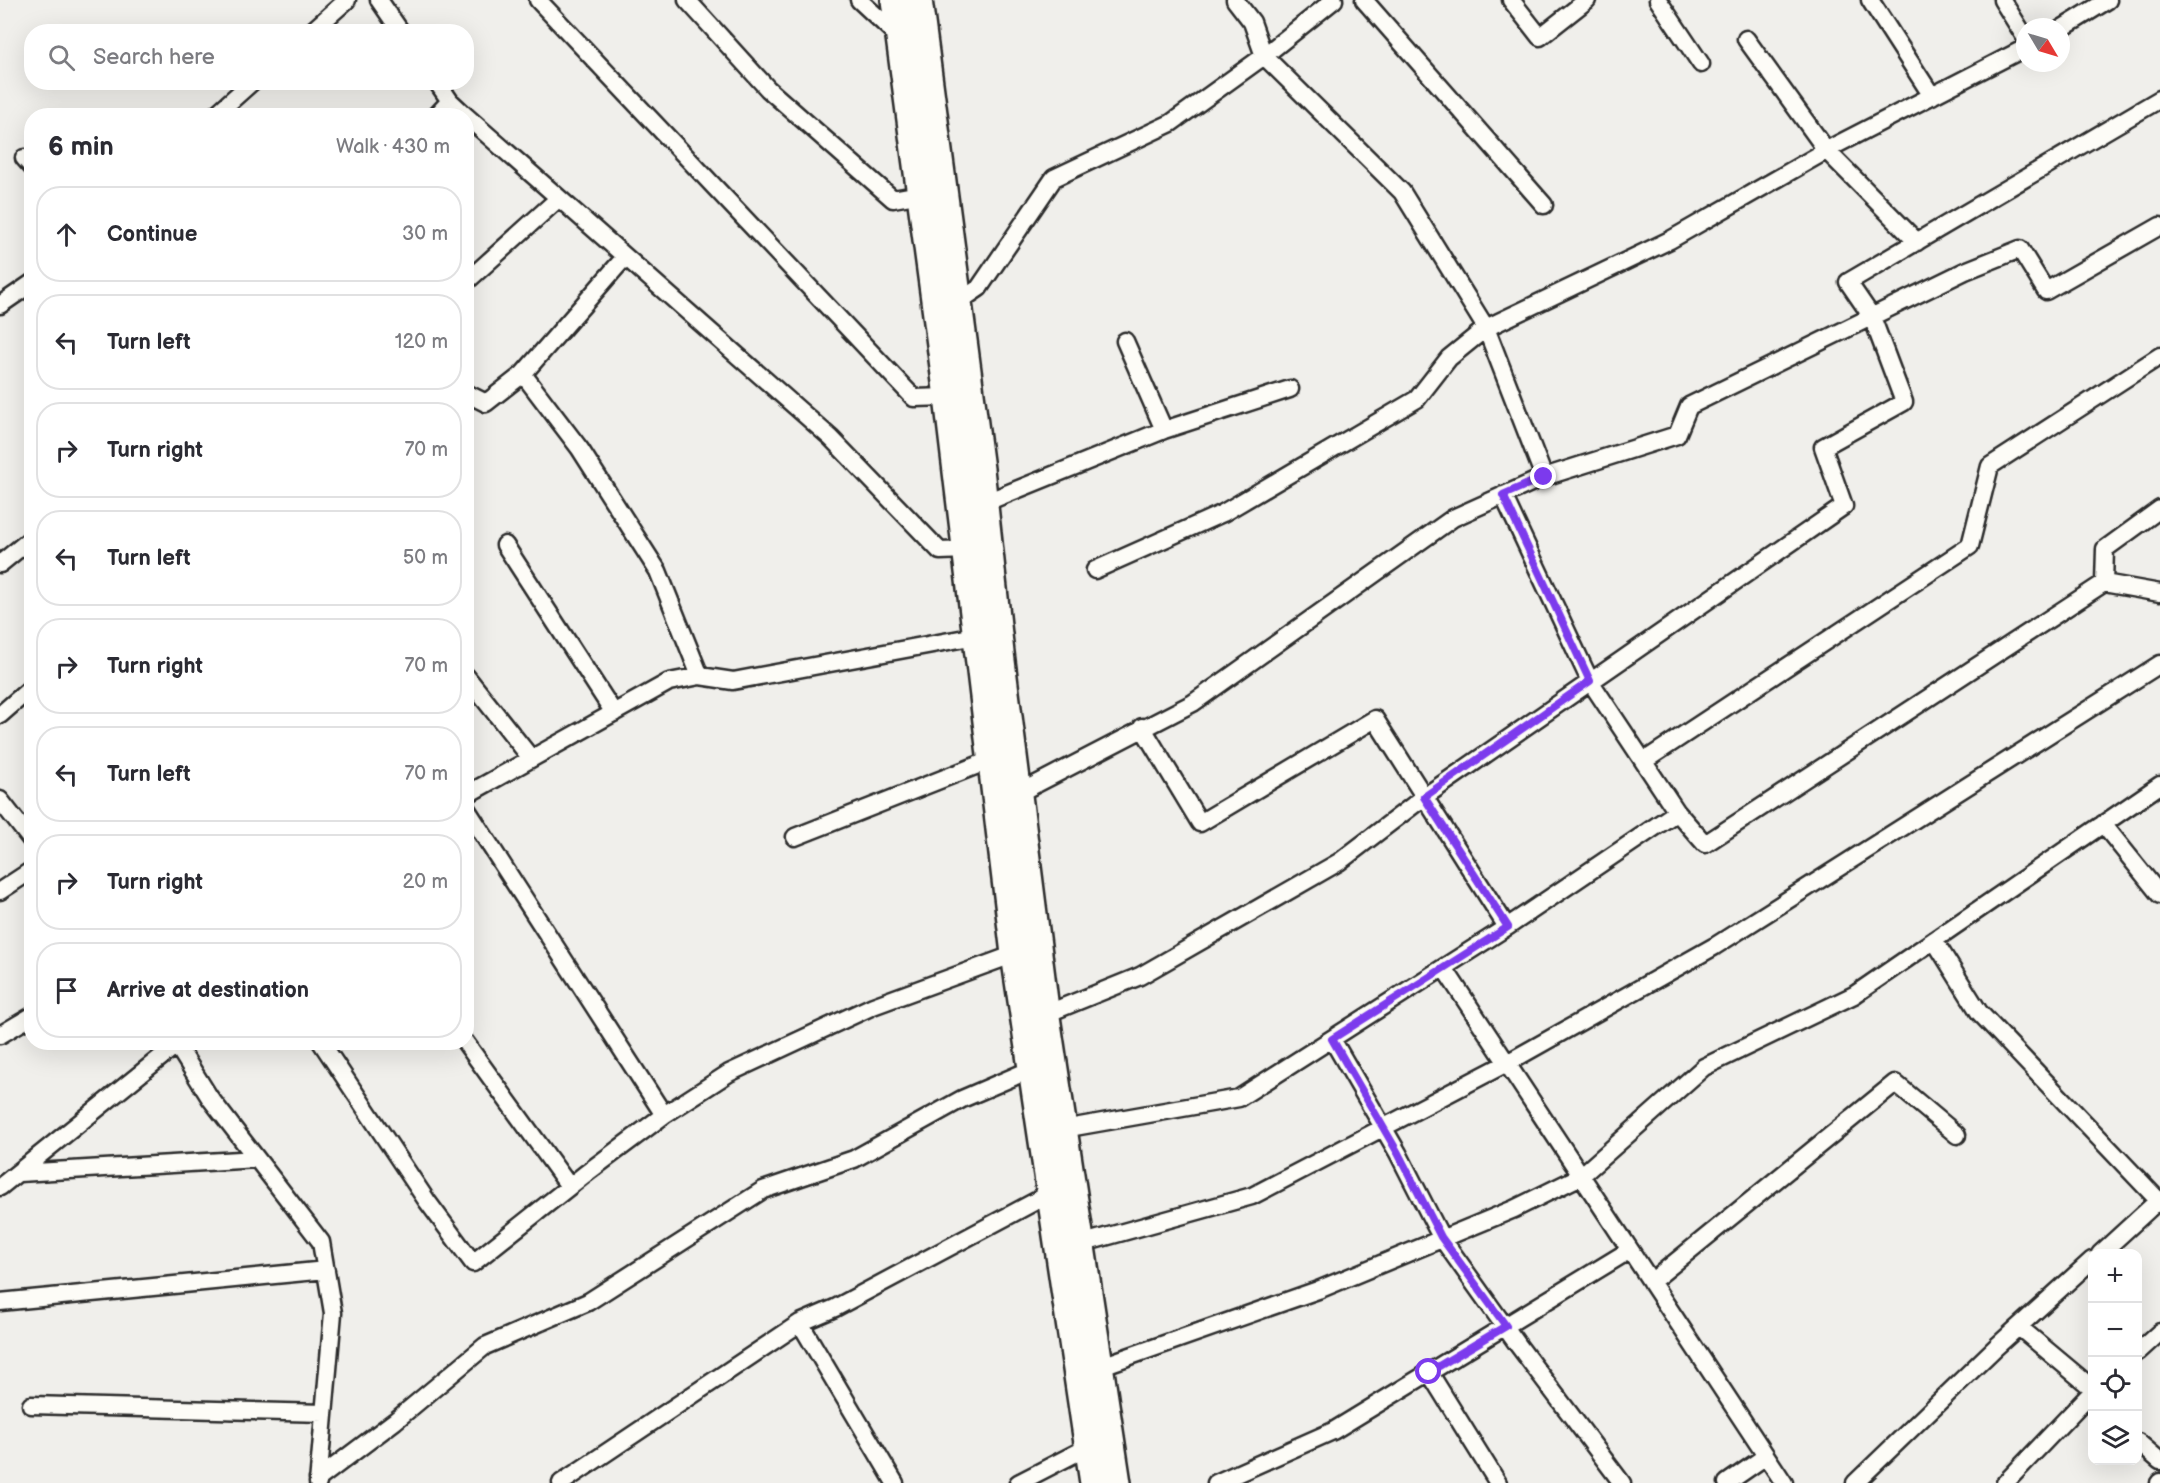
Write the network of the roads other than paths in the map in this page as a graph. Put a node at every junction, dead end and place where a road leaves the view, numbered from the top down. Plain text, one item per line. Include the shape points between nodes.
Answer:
1 (347, 0) edge
2 (379, 0) edge
3 (538, 0) edge
4 (687, 0) edge
5 (859, 0) edge
6 (895, 0) edge
7 (918, 0) edge
8 (1235, 0) edge
9 (1334, 0) edge
10 (1364, 0) edge
11 (1511, 0) edge
12 (1587, 0) edge
13 (1658, 0) edge
14 (1870, 0) edge
15 (2002, 0) edge
16 (2108, 0) edge
17 (2016, 23) edge
18 (2070, 23) edge
19 (319, 24) edge
20 (396, 24) edge
21 (900, 38) junction
22 (1746, 39) dead end
23 (2016, 53) edge
24 (1264, 56) junction
25 (1701, 64) dead end
26 (243, 90) edge
27 (442, 90) edge
28 (1932, 96) junction
29 (2160, 99) edge
30 (450, 101) junction
31 (223, 108) edge
32 (443, 108) edge
33 (457, 108) edge
34 (474, 123) edge
35 (1827, 151) junction
36 (931, 191) junction
37 (559, 198) junction
38 (1544, 205) dead end
39 (2160, 226) edge
40 (1917, 242) junction
41 (625, 257) junction
42 (474, 275) edge
43 (24, 288) edge
44 (957, 303) junction
45 (0, 305) edge
46 (1872, 317) junction
47 (1486, 328) junction
48 (1125, 340) dead end
49 (2160, 356) edge
50 (523, 375) junction
51 (1290, 389) dead end
52 (959, 395) junction
53 (474, 397) edge
54 (1164, 430) junction
55 (1544, 477) junction
56 (1503, 495) junction
57 (984, 503) junction
58 (2160, 509) edge
59 (24, 544) edge
60 (505, 546) dead end
61 (966, 550) junction
62 (0, 564) edge
63 (1095, 570) dead end
64 (2104, 583) junction
65 (2160, 593) edge
66 (987, 634) junction
67 (2160, 664) edge
68 (700, 676) junction
69 (1590, 681) junction
70 (474, 685) edge
71 (24, 694) edge
72 (614, 713) junction
73 (0, 715) edge
74 (1142, 727) junction
75 (530, 758) junction
76 (993, 759) junction
77 (1644, 761) junction
78 (2160, 785) edge
79 (474, 790) edge
80 (1019, 793) junction
81 (1424, 797) junction
82 (0, 800) edge
83 (1677, 812) junction
84 (474, 820) edge
85 (2103, 824) junction
86 (24, 831) edge
87 (795, 837) dead end
88 (24, 875) edge
89 (0, 891) edge
90 (2160, 895) edge
91 (1508, 927) junction
92 (1934, 940) junction
93 (1015, 954) junction
94 (1444, 968) junction
95 (1046, 1014) junction
96 (24, 1021) edge
97 (0, 1035) edge
98 (1332, 1039) junction
99 (169, 1050) edge
100 (180, 1050) edge
101 (326, 1050) edge
102 (471, 1050) edge
103 (1507, 1063) junction
104 (1032, 1069) junction
105 (664, 1115) junction
106 (1383, 1128) junction
107 (1053, 1131) junction
108 (1957, 1135) dead end
109 (257, 1159) junction
110 (19, 1173) junction
111 (1581, 1176) junction
112 (569, 1186) junction
113 (0, 1187) edge
114 (1051, 1193) junction
115 (2159, 1200) edge
116 (1441, 1237) junction
117 (1080, 1244) junction
118 (2105, 1249) edge
119 (1630, 1250) junction
120 (2088, 1264) edge
121 (326, 1270) junction
122 (1651, 1282) junction
123 (0, 1302) edge
124 (800, 1323) junction
125 (1506, 1326) junction
126 (2019, 1327) junction
127 (2160, 1332) edge
128 (2142, 1348) edge
129 (1088, 1369) junction
130 (1429, 1372) junction
131 (2088, 1393) edge
132 (2088, 1399) edge
133 (31, 1405) dead end
134 (324, 1413) junction
135 (1099, 1444) junction
136 (2142, 1445) edge
137 (1766, 1456) junction
138 (2160, 1461) edge
139 (318, 1481) edge
140 (561, 1483) edge
141 (895, 1483) edge
142 (1018, 1483) edge
143 (1094, 1483) edge
144 (1117, 1483) edge
145 (1216, 1483) edge
146 (1498, 1483) edge
147 (1622, 1483) edge
148 (1727, 1483) edge
149 (1784, 1483) edge
150 (1855, 1483) edge
151 (2005, 1483) edge

1 - 19 street
2 - 20 street
3 - 52 street via 914,398
4 - 36 street via 768,88 893,199
5 - 21 street
6 - 21 highway
7 - 36 highway
8 - 24 street via 1252,22
9 - 24 street
10 - 38 street
11 - 12 street via 1540,37
13 - 25 street
14 - 28 street
15 - 17 street
16 - 18 street
21 - 36 highway
22 - 35 street
23 - 28 street
24 - 44 street via 1171,123 1054,178 979,288
24 - 47 street via 1402,192
26 - 31 street
27 - 30 street
28 - 35 street
29 - 40 street
30 - 32 street
30 - 33 street
34 - 37 street
35 - 40 street
35 - 47 street via 1670,240
36 - 44 highway
36 - 52 highway
37 - 41 street
37 - 42 street
39 - 46 street via 2046,291 2020,249
40 - 46 street via 1848,282
41 - 50 street
41 - 61 street via 831,438 940,551
43 - 45 street
44 - 52 highway
46 - 55 street via 1689,406 1677,435
46 - 69 street via 1904,402 1823,447 1844,506
47 - 55 street
47 - 63 street via 1449,358 1417,399 1223,513
48 - 54 street
49 - 77 street via 1990,466 1970,546
50 - 53 street via 486,403
50 - 68 street via 580,449 658,571
51 - 54 street
52 - 57 highway
52 - 61 highway
54 - 57 street
55 - 56 street
56 - 69 street
56 - 74 street via 1453,518 1193,703
57 - 66 highway
58 - 64 street via 2106,549
59 - 62 street
60 - 72 street
61 - 66 highway
64 - 65 street
64 - 83 street via 1705,844
66 - 68 street via 733,681
66 - 76 highway
66 - 80 highway
67 - 103 street via 1715,946
68 - 72 street via 669,682
69 - 77 street
69 - 81 street
70 - 75 street
71 - 73 street
72 - 75 street
74 - 80 street
74 - 81 street via 1200,823 1375,719
75 - 79 street
76 - 87 street
76 - 93 highway
77 - 83 street
78 - 85 street
80 - 95 highway
81 - 91 street
81 - 95 street via 1339,862 1140,976
82 - 86 street
83 - 91 street
84 - 105 street
85 - 90 street
85 - 92 street
88 - 89 street
91 - 94 street
92 - 111 street via 1854,995 1704,1067
92 - 115 street via 1979,1011
93 - 104 highway
93 - 105 street via 873,1006 729,1073
94 - 98 street
94 - 103 street
95 - 107 highway
96 - 97 street
98 - 106 street
98 - 107 street via 1239,1098
99 - 110 street
100 - 109 street via 210,1098
101 - 112 street via 473,1263
102 - 112 street
103 - 106 street
103 - 111 street
104 - 107 highway
104 - 139 street via 962,1099 854,1159 763,1190 588,1302 485,1346
105 - 112 street
106 - 116 street
106 - 117 street via 1252,1196
107 - 114 highway
107 - 117 highway
108 - 122 street via 1895,1083
109 - 110 street
109 - 121 street via 321,1242
110 - 113 street
111 - 116 street via 1514,1209
111 - 119 street
114 - 124 street
114 - 129 highway
115 - 118 street
116 - 125 street
116 - 129 street via 1318,1290
117 - 129 highway
119 - 122 street
119 - 125 street
120 - 126 street
121 - 123 street
121 - 134 street via 333,1312
122 - 137 street
124 - 140 street
124 - 141 street
125 - 130 street
125 - 147 street
126 - 131 street
126 - 150 street
127 - 128 street
129 - 135 highway
130 - 145 street via 1333,1431
130 - 146 street
132 - 151 street
133 - 134 street
134 - 139 street
135 - 142 street
135 - 143 highway
135 - 144 highway
136 - 138 street
137 - 148 street
137 - 149 street

